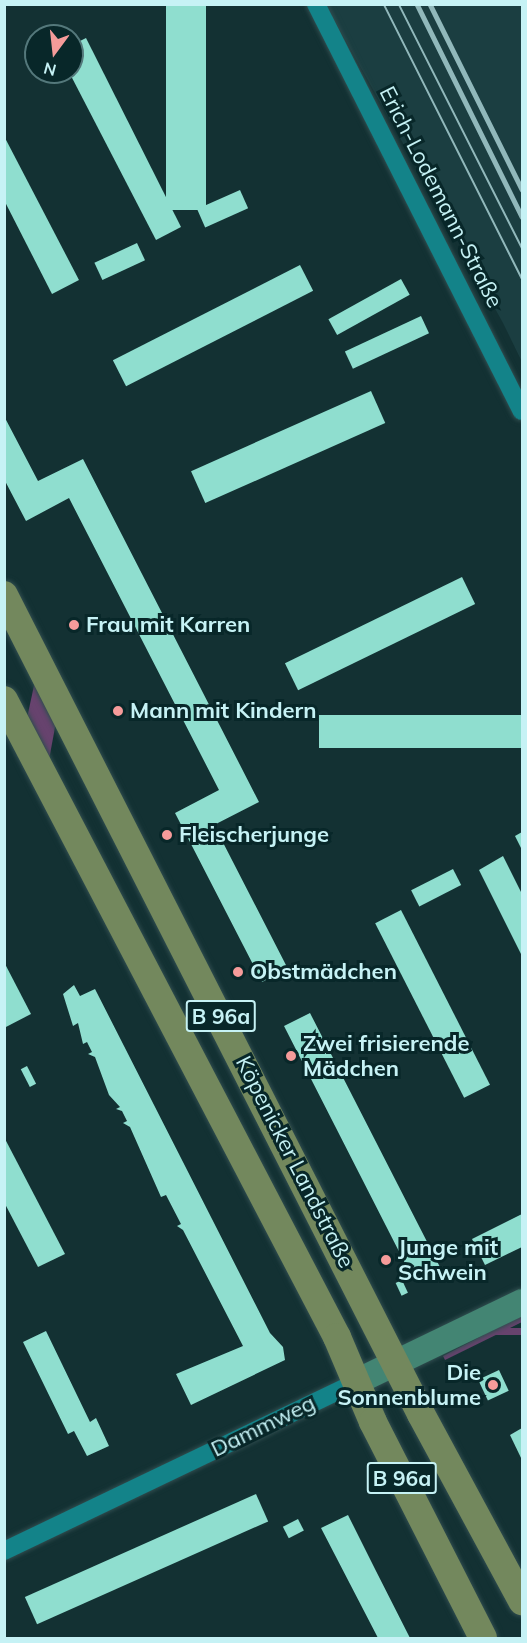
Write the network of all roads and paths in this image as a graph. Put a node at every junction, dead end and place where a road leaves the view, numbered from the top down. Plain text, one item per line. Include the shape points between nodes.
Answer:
1 (316, 4) edge
2 (522, 411) edge
3 (4, 595) edge
4 (4, 700) edge
5 (522, 1302) edge
6 (396, 1363) junction
7 (356, 1382) junction
8 (4, 1551) edge
9 (522, 1601) edge
10 (483, 1638) edge

1 - 2 street, Erich-Lodemann-Straße
3 - 6 main road, Köpenicker Landstraße / B 96a
4 - 7 main road, Köpenicker Landstraße / B 96a
5 - 6 street, Dammweg
6 - 7 street, Dammweg
6 - 9 main road, Köpenicker Landstraße / B 96a
7 - 8 street, Dammweg
7 - 10 main road, Köpenicker Landstraße / B 96a

